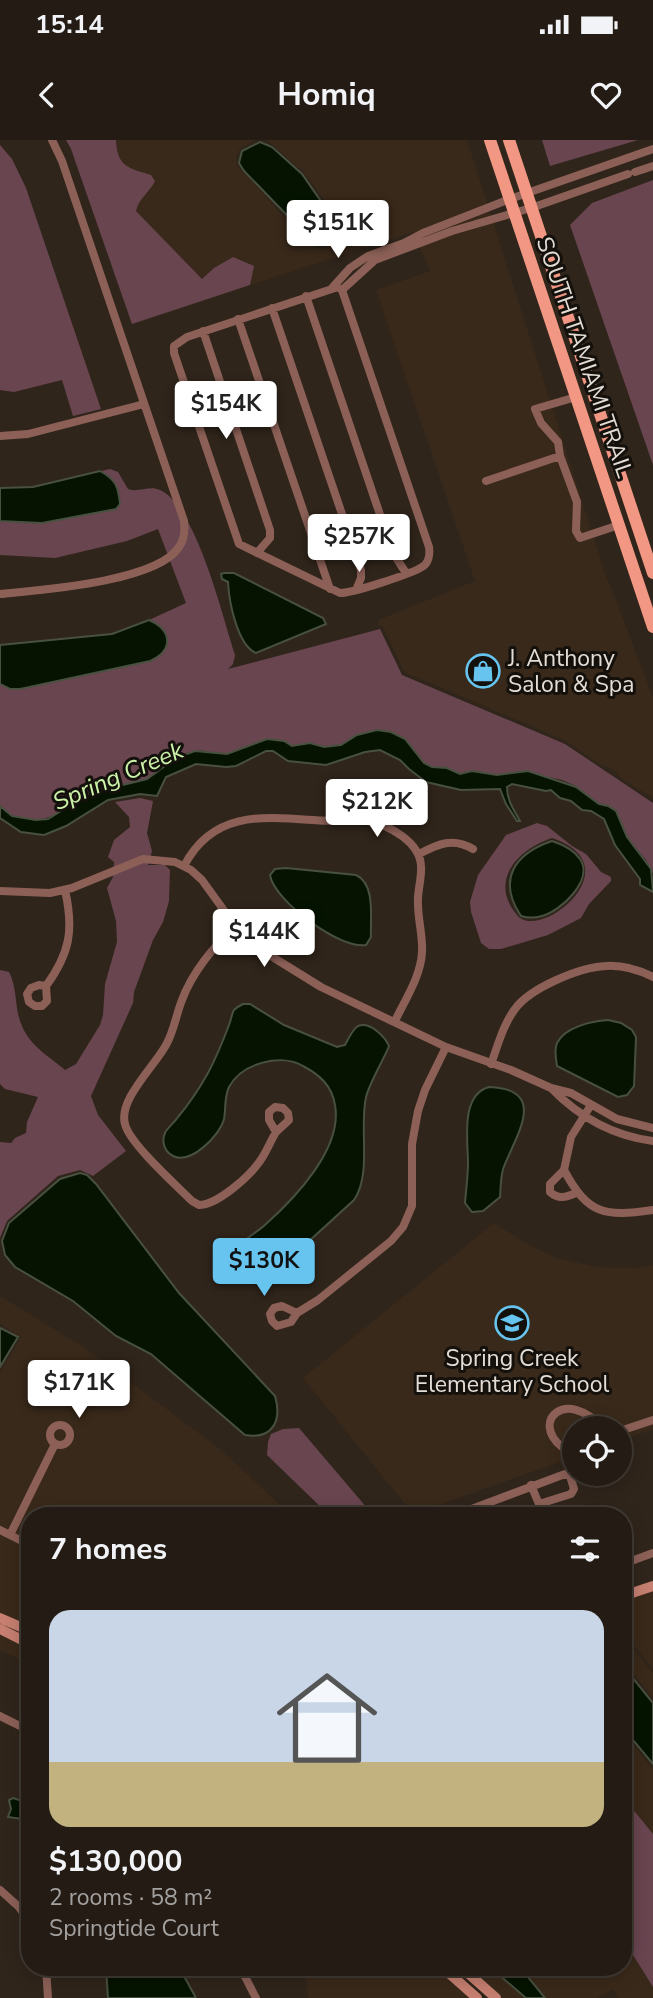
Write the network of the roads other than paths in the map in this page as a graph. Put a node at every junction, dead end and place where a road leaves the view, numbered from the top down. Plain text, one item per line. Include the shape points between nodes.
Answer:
1 (52, 140) edge
2 (490, 140) edge
3 (509, 140) edge
4 (653, 149) edge
5 (653, 166) edge
6 (526, 193) junction
7 (512, 205) junction
8 (531, 208) junction
9 (356, 270) junction
10 (332, 288) junction
11 (342, 289) junction
12 (306, 296) junction
13 (272, 308) junction
14 (238, 319) junction
15 (203, 331) junction
16 (576, 397) junction
17 (144, 404) junction
18 (0, 436) edge
19 (560, 456) junction
20 (486, 481) dead end
21 (619, 525) junction
22 (257, 553) junction
23 (406, 573) junction
24 (653, 573) edge
25 (330, 589) junction
26 (356, 590) junction
27 (0, 594) edge
28 (653, 627) edge
29 (473, 849) dead end
30 (419, 854) junction
31 (184, 866) junction
32 (65, 890) junction
33 (0, 891) edge
34 (236, 927) junction
35 (653, 977) edge
36 (46, 986) dead end
37 (395, 1021) junction
38 (446, 1047) junction
39 (491, 1064) junction
40 (551, 1088) junction
41 (591, 1105) junction
42 (584, 1115) junction
43 (653, 1128) edge
44 (276, 1132) dead end
45 (653, 1141) edge
46 (564, 1170) junction
47 (576, 1193) junction
48 (653, 1210) edge
49 (297, 1313) dead end
50 (586, 1416) edge
51 (653, 1420) edge
52 (632, 1427) edge
53 (55, 1444) dead end
54 (562, 1447) edge
55 (531, 1485) junction
56 (23, 1507) edge
57 (476, 1507) edge
58 (21, 1511) edge
59 (0, 1530) edge
60 (9, 1535) junction
61 (21, 1541) edge
62 (653, 1553) edge
63 (632, 1561) edge
64 (653, 1586) edge
65 (632, 1593) edge
66 (0, 1618) edge
67 (21, 1628) edge
68 (0, 1629) edge
69 (21, 1640) edge
70 (0, 1716) edge
71 (21, 1726) edge
72 (0, 1890) edge
73 (21, 1910) edge
74 (47, 1976) edge
75 (245, 1976) edge
76 (452, 1976) edge
77 (471, 1976) edge
78 (48, 1998) edge
79 (256, 1998) edge
80 (477, 1998) edge
81 (496, 1998) edge

1 - 17 street
2 - 7 main road, SOUTH TAMIAMI TRAIL
3 - 6 main road, SOUTH TAMIAMI TRAIL
4 - 6 street
5 - 8 street
6 - 7 street
6 - 8 main road, SOUTH TAMIAMI TRAIL
7 - 8 street
7 - 9 street
7 - 9 street via 423,233 368,256
7 - 16 main road, SOUTH TAMIAMI TRAIL
8 - 24 main road, SOUTH TAMIAMI TRAIL
9 - 10 street
9 - 11 street
10 - 11 street
10 - 12 street
11 - 23 street via 429,547 427,562
12 - 13 street
12 - 23 street via 393,553
13 - 14 street
13 - 26 street via 361,570
14 - 15 street
14 - 25 street
15 - 22 street via 270,530 270,538
15 - 22 street via 174,346 175,360 235,536 239,544
16 - 19 street via 535,409 555,437
16 - 21 main road, SOUTH TAMIAMI TRAIL
17 - 18 street via 28,434
17 - 27 street via 184,521 179,548 160,563 115,579
19 - 20 street
19 - 21 street via 577,502 580,538
21 - 28 main road, SOUTH TAMIAMI TRAIL
22 - 25 street
23 - 26 street
25 - 26 street via 340,593
29 - 30 street via 441,843
30 - 31 street via 404,838 375,822 271,817 215,829 195,846
30 - 37 street via 421,960
31 - 32 street via 143,859
31 - 34 street via 202,880
32 - 33 street via 43,894
32 - 36 street via 70,936
34 - 37 street via 265,953 321,987
34 - 44 street via 182,998 167,1045 127,1104 125,1126 132,1139 199,1205 213,1202 253,1170
35 - 39 street via 604,965 542,987 514,1010
37 - 38 street
38 - 39 street
38 - 49 street via 418,1111 412,1144 412,1206 403,1227
39 - 40 street
40 - 41 street
40 - 42 street
41 - 42 street
41 - 43 street via 625,1122
42 - 45 street via 614,1131
42 - 46 street via 571,1137
46 - 47 street
46 - 47 street via 550,1184 550,1192 563,1198
47 - 48 street via 609,1213
50 - 54 street via 566,1407 553,1416 551,1434
51 - 52 street
53 - 56 street
55 - 55 street via 539,1504 574,1489 567,1474
55 - 57 street
58 - 60 street
59 - 60 street
60 - 61 street
62 - 63 street
64 - 65 street
66 - 67 street
68 - 69 street
70 - 71 street
72 - 73 street
74 - 78 street
75 - 79 street
76 - 80 street
77 - 81 street

